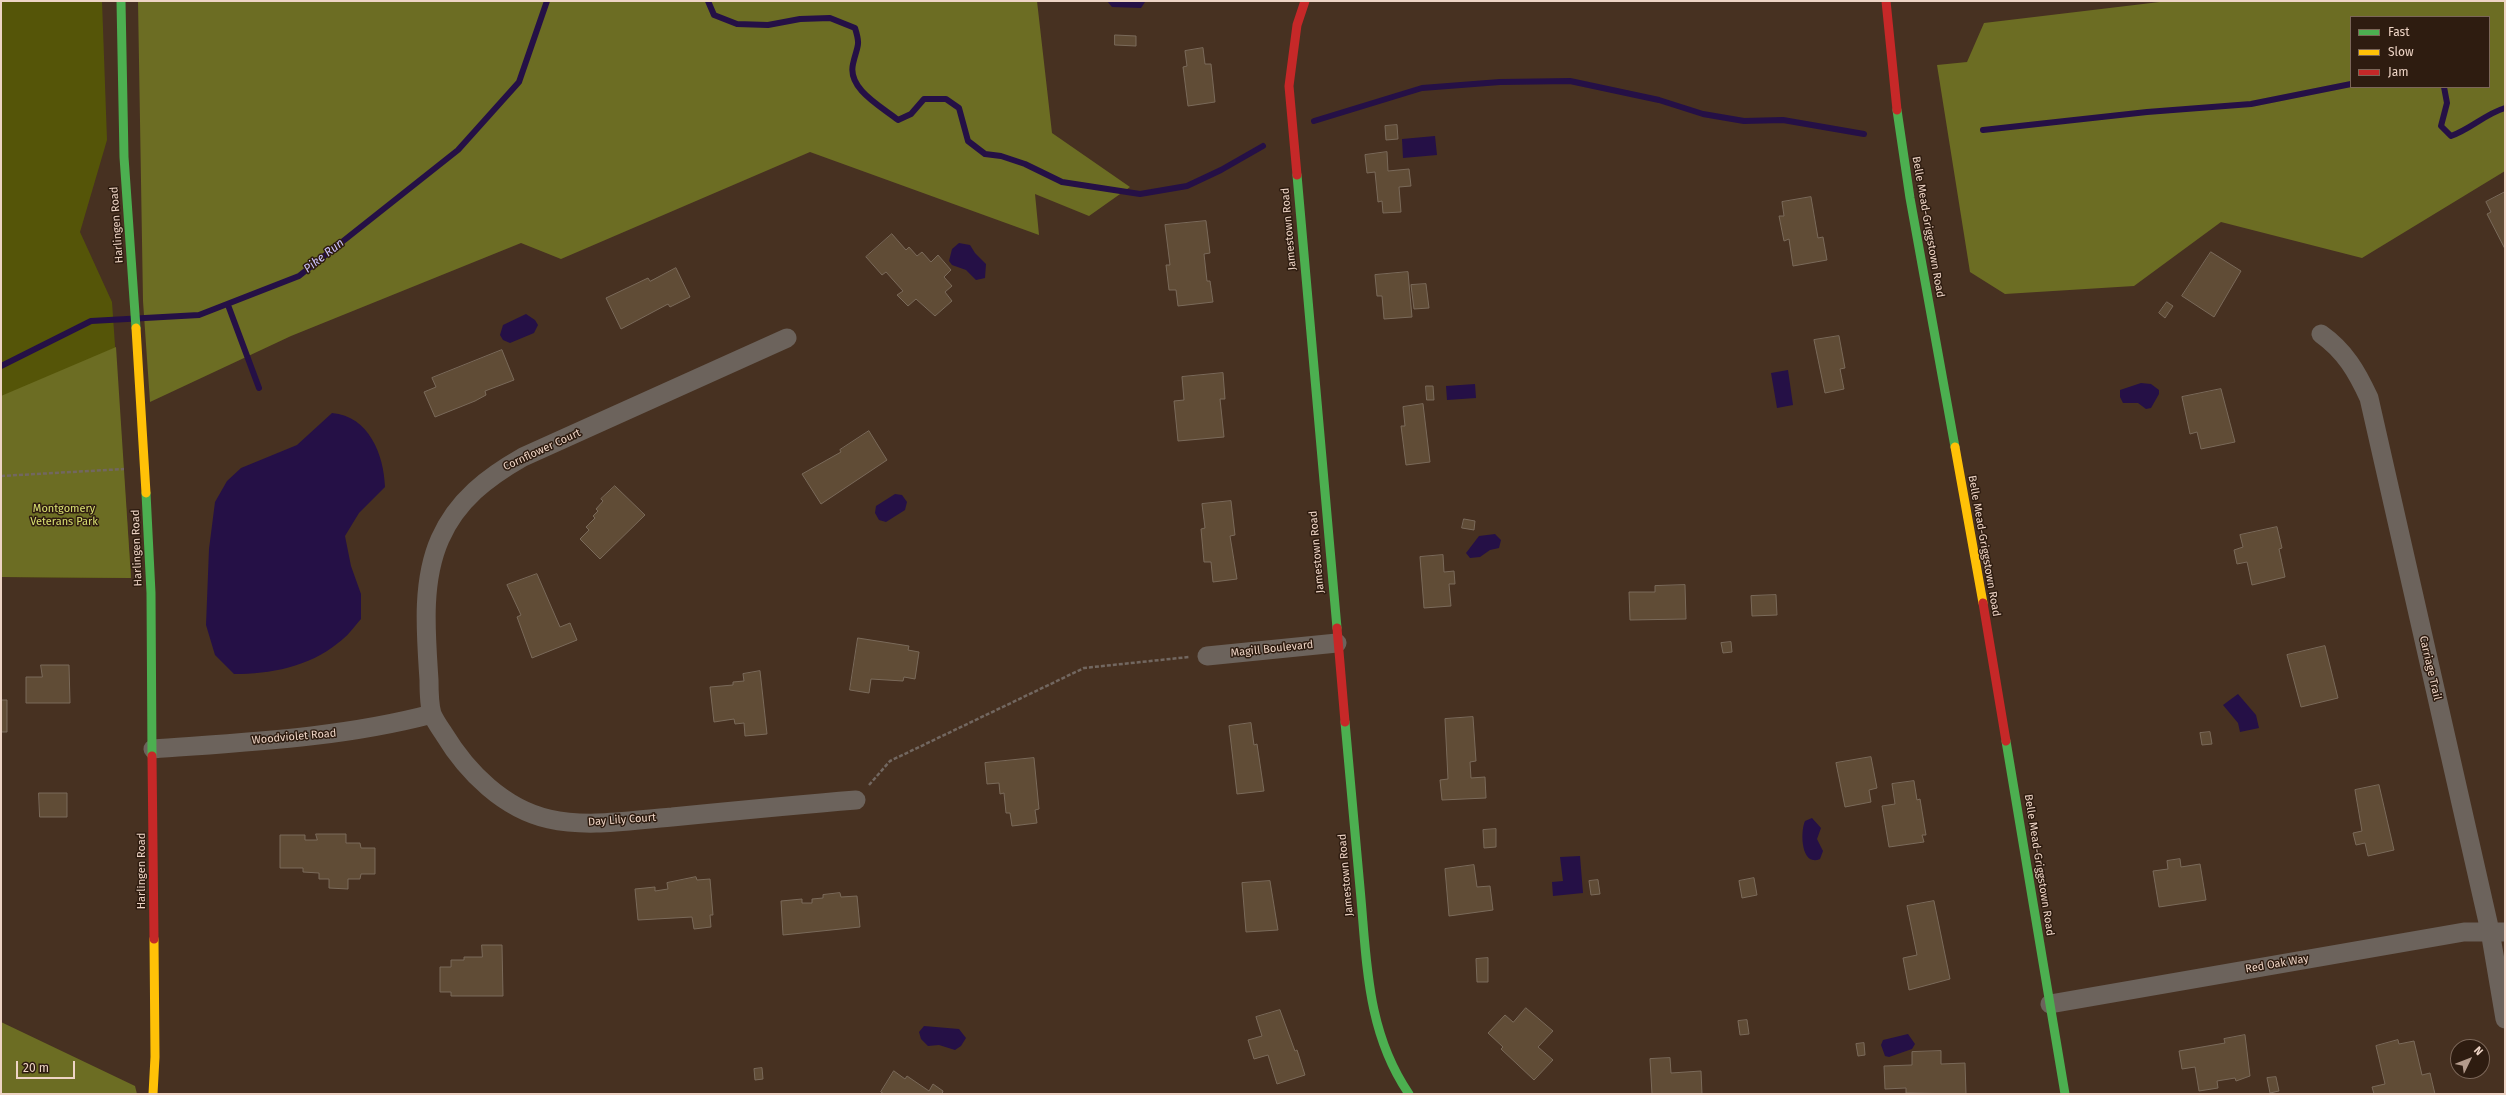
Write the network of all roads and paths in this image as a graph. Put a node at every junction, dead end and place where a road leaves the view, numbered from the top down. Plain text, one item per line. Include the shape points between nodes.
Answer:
1 (121, 1) edge
2 (1305, 1) edge
3 (1886, 1) edge
4 (2321, 334) dead end
5 (787, 338) dead end
6 (132, 468) dead end
7 (1, 476) edge
8 (1337, 643) junction
9 (1207, 656) joint
10 (432, 714) junction
11 (153, 749) junction
12 (856, 800) joint
13 (2497, 931) edge
14 (2050, 1004) junction
15 (2505, 1019) edge
16 (153, 1094) edge
17 (1409, 1094) edge
18 (2065, 1094) edge

1 - 11 street, Harlingen Road via 124,157 150,577
2 - 8 street, Jamestown Road via 1297,25 1289,86
3 - 14 street, Belle Mead-Griggstown Road via 1899,129 1910,198 1972,540
4 - 13 street, Carriage Trail via 2334,343 2354,367 2369,398
5 - 10 street, Cornflower Court via 523,457 492,474 471,493 440,539 431,566 426,600
6 - 7 path
8 - 9 street, Magill Boulevard
8 - 17 street, Jamestown Road via 1370,1000 1378,1031 1391,1064
9 - 12 path via 1084,668 890,761
10 - 11 street, Woodviolet Road via 361,731 304,738
10 - 12 street, Day Lily Court via 470,771 507,801 548,819 597,823
11 - 16 street, Harlingen Road
13 - 14 street, Red Oak Way via 2464,932
13 - 15 street, Carriage Trail
14 - 18 street, Belle Mead-Griggstown Road

